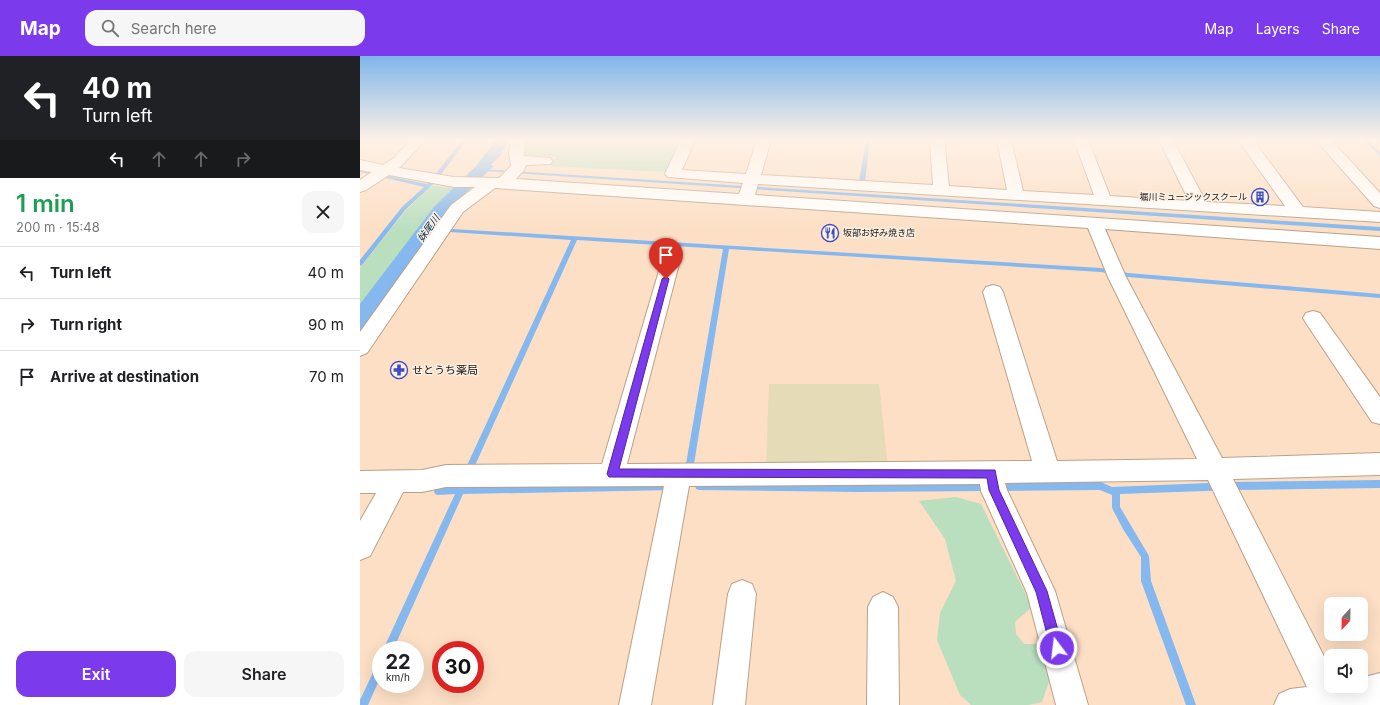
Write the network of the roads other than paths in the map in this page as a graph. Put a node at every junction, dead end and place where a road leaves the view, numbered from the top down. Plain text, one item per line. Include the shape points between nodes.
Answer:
1 (374, 170) edge
2 (385, 170) edge
3 (509, 170) edge
4 (675, 170) edge
5 (755, 170) edge
6 (940, 170) edge
7 (1011, 170) edge
8 (1092, 170) edge
9 (1182, 170) edge
10 (1267, 170) edge
11 (1350, 170) edge
12 (381, 173) junction
13 (494, 182) junction
14 (360, 187) edge
15 (749, 188) junction
16 (942, 191) junction
17 (1016, 195) junction
18 (1104, 201) junction
19 (1380, 203) edge
20 (1201, 207) junction
21 (1298, 212) junction
22 (1083, 214) junction
23 (1380, 217) edge
24 (1380, 243) edge
25 (670, 264) dead end
26 (993, 292) dead end
27 (1313, 318) dead end
28 (360, 348) edge
29 (1380, 415) edge
30 (1380, 464) edge
31 (1048, 472) junction
32 (612, 474) junction
33 (1221, 481) junction
34 (360, 482) edge
35 (395, 482) junction
36 (992, 482) junction
37 (678, 483) junction
38 (360, 547) edge
39 (742, 594) dead end
40 (883, 607) dead end
41 (1380, 689) edge
42 (1330, 701) junction
43 (635, 705) edge
44 (729, 705) edge
45 (883, 705) edge
46 (1072, 705) edge
47 (1290, 705) edge

1 - 12 street
2 - 12 street
3 - 13 street
4 - 15 street via 673,174
5 - 15 street
6 - 16 street
7 - 17 street
8 - 18 street
9 - 20 street
10 - 21 street
11 - 19 street
12 - 13 street via 460,182
12 - 14 street
13 - 15 street
13 - 28 street via 457,209
15 - 16 street
15 - 22 street
16 - 17 street
17 - 22 street
18 - 20 street
18 - 22 street
20 - 21 street
21 - 23 street
22 - 24 street
22 - 33 street
25 - 32 street
26 - 31 street
27 - 29 street
30 - 33 street
31 - 33 street
31 - 36 street
32 - 35 street via 467,476
32 - 37 street
33 - 42 street
34 - 35 street
35 - 38 street
36 - 37 street
36 - 46 street via 1041,591
37 - 43 street
39 - 44 street
40 - 45 street
41 - 42 street
42 - 47 street

